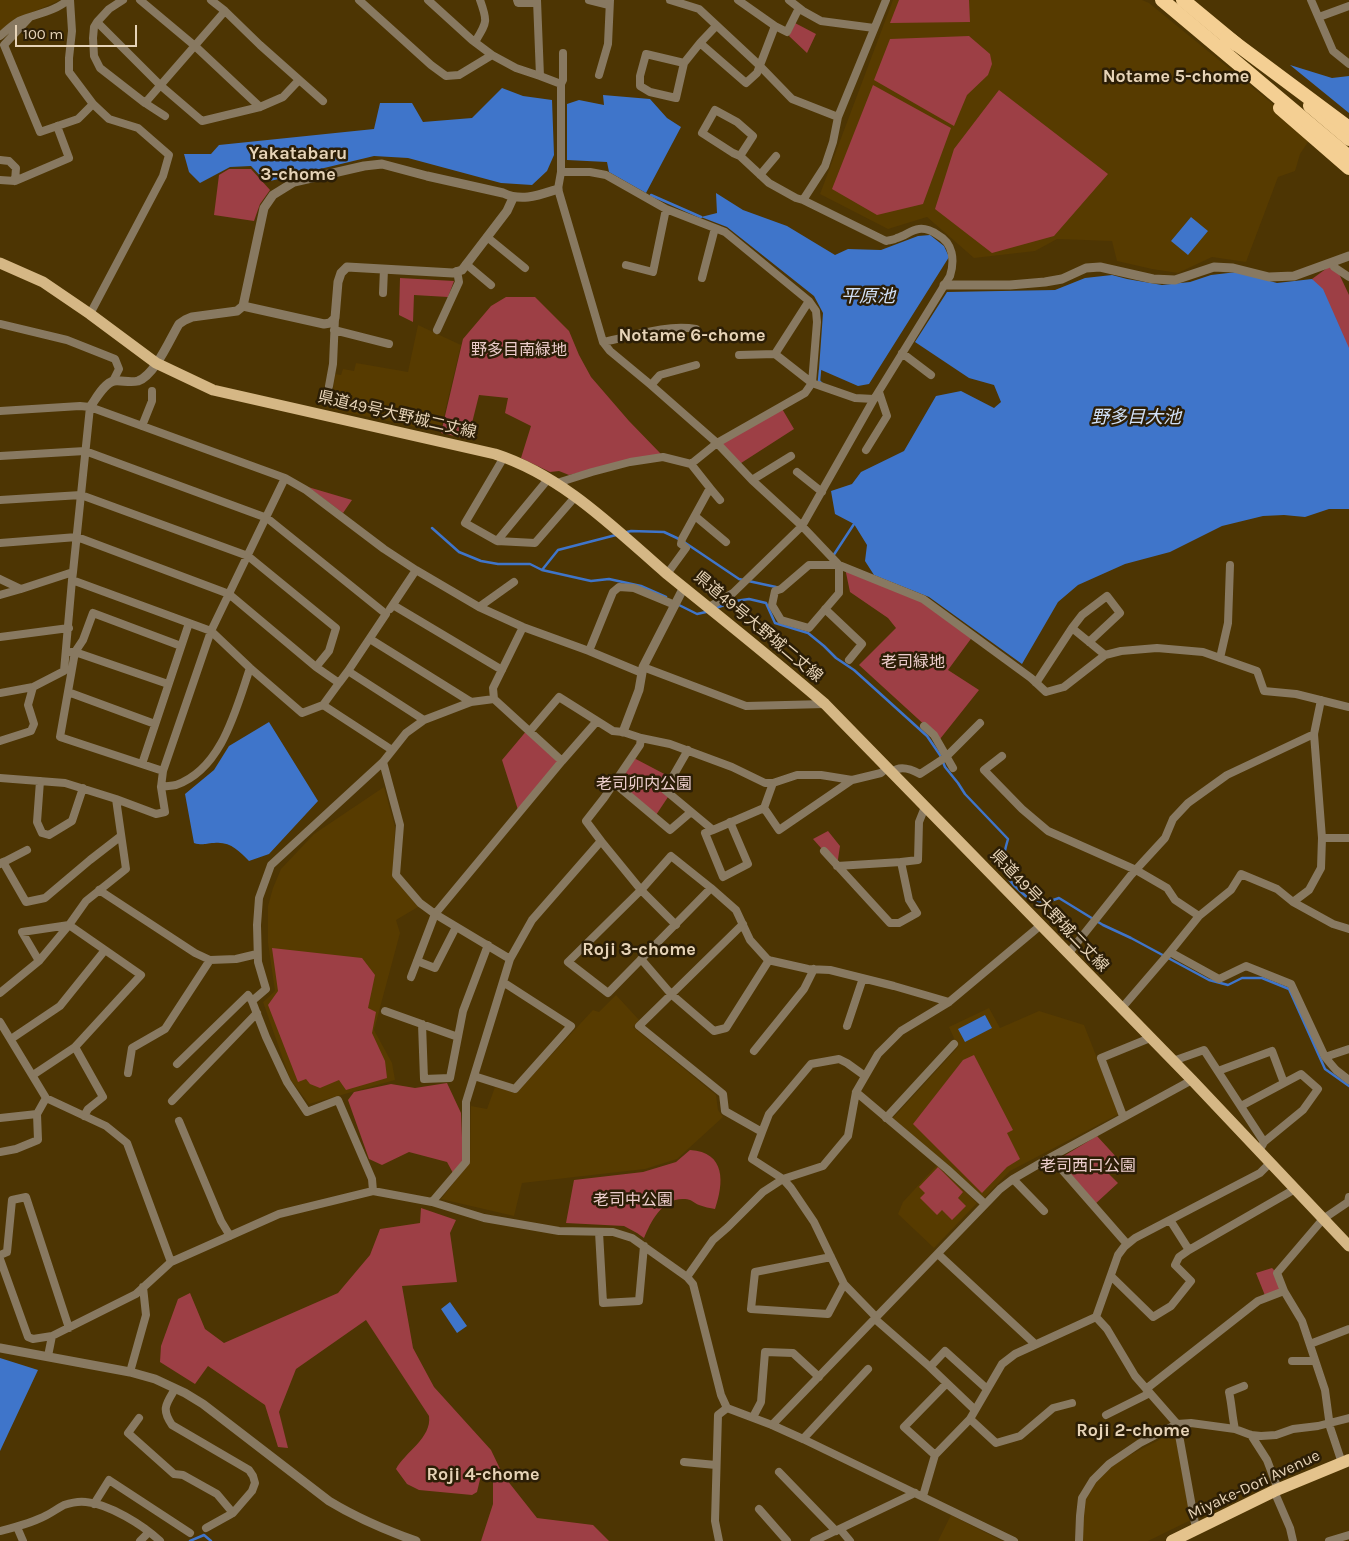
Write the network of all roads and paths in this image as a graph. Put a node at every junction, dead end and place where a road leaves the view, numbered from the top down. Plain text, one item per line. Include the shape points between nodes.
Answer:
1 (69, 0) edge
2 (123, 0) edge
3 (140, 0) edge
4 (211, 0) edge
5 (359, 0) edge
6 (428, 0) edge
7 (480, 0) edge
8 (517, 0) edge
9 (589, 0) edge
10 (673, 0) edge
11 (738, 0) edge
12 (788, 0) edge
13 (886, 0) edge
14 (1158, 0) edge
15 (1162, 0) edge
16 (1183, 0) edge
17 (1193, 0) edge
18 (1311, 0) edge
19 (537, 2) edge
20 (609, 2) edge
21 (1349, 6) edge
22 (800, 8) junction
23 (225, 11) junction
24 (1319, 17) junction
25 (29, 18) junction
26 (97, 22) junction
27 (716, 26) junction
28 (776, 26) junction
29 (874, 28) junction
30 (0, 36) edge
31 (1227, 37) junction
32 (475, 42) junction
33 (700, 42) junction
34 (195, 46) junction
35 (563, 53) dead end
36 (492, 55) junction
37 (684, 63) junction
38 (1349, 64) edge
39 (759, 65) junction
40 (599, 75) dead end
41 (540, 76) junction
42 (299, 80) junction
43 (561, 84) junction
44 (160, 85) junction
45 (323, 101) dead end
46 (145, 103) junction
47 (93, 104) junction
48 (260, 106) junction
49 (165, 116) dead end
50 (838, 117) junction
51 (57, 126) junction
52 (1349, 130) edge
53 (1349, 139) edge
54 (740, 156) junction
55 (776, 156) dead end
56 (1349, 157) edge
57 (0, 160) edge
58 (1349, 168) edge
59 (561, 172) junction
60 (760, 175) junction
61 (0, 180) edge
62 (15, 181) junction
63 (558, 189) junction
64 (513, 198) junction
65 (803, 200) junction
66 (666, 209) junction
67 (715, 228) junction
68 (487, 237) junction
69 (1349, 256) edge
70 (1334, 262) junction
71 (0, 263) edge
72 (466, 264) junction
73 (626, 265) dead end
74 (525, 268) dead end
75 (384, 269) junction
76 (457, 271) junction
77 (1349, 277) edge
78 (702, 278) dead end
79 (492, 285) dead end
80 (944, 285) junction
81 (383, 293) dead end
82 (809, 300) junction
83 (243, 306) junction
84 (90, 314) junction
85 (335, 318) junction
86 (0, 324) edge
87 (696, 329) dead end
88 (334, 330) junction
89 (437, 330) dead end
90 (603, 342) junction
91 (389, 344) dead end
92 (902, 353) junction
93 (776, 354) junction
94 (740, 355) dead end
95 (156, 363) junction
96 (696, 365) dead end
97 (931, 375) dead end
98 (113, 381) junction
99 (812, 383) junction
100 (651, 385) junction
101 (329, 386) dead end
102 (152, 391) dead end
103 (879, 392) junction
104 (874, 399) junction
105 (90, 407) junction
106 (0, 411) edge
107 (142, 426) junction
108 (717, 444) junction
109 (866, 450) dead end
110 (86, 451) junction
111 (0, 456) edge
112 (791, 456) dead end
113 (504, 457) junction
114 (691, 464) junction
115 (797, 472) dead end
116 (285, 478) junction
117 (553, 480) junction
118 (752, 480) junction
119 (710, 488) junction
120 (822, 492) junction
121 (81, 495) junction
122 (575, 497) junction
123 (0, 500) edge
124 (720, 500) dead end
125 (695, 516) junction
126 (267, 518) junction
127 (802, 526) junction
128 (77, 537) junction
129 (497, 541) junction
130 (726, 542) dead end
131 (0, 543) edge
132 (248, 556) junction
133 (839, 565) junction
134 (1230, 565) dead end
135 (416, 570) junction
136 (668, 574) junction
137 (73, 576) junction
138 (0, 579) edge
139 (514, 582) dead end
140 (684, 587) junction
141 (21, 589) junction
142 (229, 594) junction
143 (0, 595) edge
144 (676, 602) junction
145 (393, 605) junction
146 (478, 607) junction
147 (825, 609) junction
148 (713, 610) junction
149 (386, 614) junction
150 (189, 623) junction
151 (523, 627) junction
152 (69, 628) junction
153 (1072, 628) junction
154 (210, 630) junction
155 (0, 637) edge
156 (370, 639) junction
157 (1089, 642) junction
158 (181, 646) junction
159 (589, 651) junction
160 (70, 652) junction
161 (1105, 656) junction
162 (1220, 658) junction
163 (849, 660) dead end
164 (316, 666) junction
165 (250, 668) junction
166 (502, 670) junction
167 (642, 670) junction
168 (348, 671) junction
169 (339, 683) junction
170 (1036, 683) junction
171 (168, 684) junction
172 (33, 687) junction
173 (68, 692) junction
174 (0, 693) edge
175 (494, 699) junction
176 (1320, 700) junction
177 (471, 702) junction
178 (825, 704) junction
179 (323, 705) junction
180 (1349, 707) edge
181 (424, 720) junction
182 (597, 721) junction
183 (980, 723) dead end
184 (155, 724) junction
185 (924, 726) dead end
186 (530, 731) junction
187 (623, 732) junction
188 (1314, 734) junction
189 (641, 738) junction
190 (0, 741) edge
191 (392, 750) junction
192 (688, 750) junction
193 (1002, 756) dead end
194 (562, 760) junction
195 (943, 760) junction
196 (383, 762) junction
197 (142, 764) junction
198 (953, 768) dead end
199 (162, 770) junction
200 (890, 770) junction
201 (0, 778) edge
202 (40, 780) junction
203 (852, 780) junction
204 (614, 783) junction
205 (773, 784) junction
206 (161, 787) junction
207 (83, 788) junction
208 (116, 799) junction
209 (925, 807) junction
210 (764, 808) junction
211 (691, 812) junction
212 (730, 822) junction
213 (713, 830) junction
214 (121, 836) junction
215 (1322, 838) junction
216 (1349, 838) edge
217 (601, 841) junction
218 (27, 850) dead end
219 (824, 851) dead end
220 (901, 862) junction
221 (2, 863) edge
222 (837, 866) junction
223 (1136, 870) junction
224 (711, 888) junction
225 (99, 890) junction
226 (641, 890) junction
227 (1293, 902) junction
228 (435, 914) junction
229 (1199, 916) junction
230 (743, 924) junction
231 (69, 925) junction
232 (676, 925) junction
233 (1041, 925) junction
234 (456, 926) junction
235 (1349, 929) edge
236 (488, 946) junction
237 (105, 950) junction
238 (257, 954) junction
239 (1068, 954) junction
240 (1167, 956) junction
241 (510, 959) junction
242 (641, 959) junction
243 (210, 960) junction
244 (417, 960) junction
245 (770, 960) junction
246 (39, 961) junction
247 (435, 968) junction
248 (814, 969) junction
249 (430, 977) dead end
250 (411, 978) dead end
251 (863, 978) junction
252 (503, 982) junction
253 (0, 993) edge
254 (671, 994) junction
255 (252, 1001) junction
256 (949, 1002) junction
257 (1121, 1009) junction
258 (384, 1011) dead end
259 (257, 1013) junction
260 (0, 1022) edge
261 (422, 1024) junction
262 (847, 1026) dead end
263 (458, 1037) junction
264 (1150, 1038) junction
265 (11, 1039) junction
266 (954, 1044) dead end
267 (75, 1047) junction
268 (1349, 1049) edge
269 (754, 1052) dead end
270 (1325, 1057) junction
271 (1173, 1061) junction
272 (177, 1064) dead end
273 (1218, 1071) junction
274 (128, 1073) dead end
275 (33, 1075) junction
276 (474, 1076) junction
277 (864, 1076) junction
278 (1192, 1080) junction
279 (1349, 1080) edge
280 (1284, 1083) junction
281 (856, 1092) junction
282 (46, 1098) junction
283 (172, 1100) dead end
284 (1241, 1106) junction
285 (37, 1114) junction
286 (84, 1116) junction
287 (1123, 1116) junction
288 (0, 1118) edge
289 (886, 1118) junction
290 (179, 1121) dead end
291 (762, 1132) junction
292 (1262, 1146) junction
293 (0, 1152) edge
294 (1051, 1157) junction
295 (1270, 1163) junction
296 (783, 1179) junction
297 (1013, 1179) junction
298 (1294, 1189) junction
299 (373, 1191) junction
300 (1349, 1197) edge
301 (432, 1202) junction
302 (985, 1204) junction
303 (1044, 1211) dead end
304 (1323, 1219) junction
305 (1170, 1220) junction
306 (599, 1232) junction
307 (230, 1236) junction
308 (1127, 1244) junction
309 (644, 1246) junction
310 (1349, 1246) edge
311 (1189, 1250) junction
312 (938, 1254) junction
313 (0, 1255) edge
314 (831, 1258) junction
315 (0, 1259) edge
316 (171, 1262) junction
317 (687, 1276) junction
318 (1111, 1276) junction
319 (844, 1284) junction
320 (143, 1287) junction
321 (1284, 1291) junction
322 (1096, 1317) junction
323 (876, 1318) junction
324 (69, 1328) junction
325 (1349, 1329) edge
326 (52, 1336) junction
327 (1035, 1344) junction
328 (1310, 1344) junction
329 (0, 1348) edge
330 (48, 1356) junction
331 (1315, 1360) junction
332 (1292, 1361) dead end
333 (930, 1367) junction
334 (868, 1369) dead end
335 (130, 1372) junction
336 (819, 1376) junction
337 (947, 1383) junction
338 (1244, 1386) dead end
339 (174, 1389) junction
340 (987, 1389) junction
341 (1148, 1391) junction
342 (1072, 1403) dead end
343 (727, 1408) junction
344 (974, 1409) junction
345 (1106, 1415) dead end
346 (753, 1417) junction
347 (139, 1418) dead end
348 (1349, 1418) edge
349 (970, 1419) junction
350 (1177, 1424) junction
351 (1329, 1424) junction
352 (772, 1425) junction
353 (1235, 1429) junction
354 (1251, 1435) junction
355 (803, 1438) junction
356 (935, 1455) junction
357 (684, 1462) dead end
358 (1346, 1462) edge
359 (716, 1465) junction
360 (779, 1472) dead end
361 (1276, 1490) junction
362 (919, 1495) junction
363 (94, 1504) junction
364 (759, 1509) dead end
365 (232, 1513) junction
366 (17, 1527) junction
367 (206, 1528) dead end
368 (1196, 1529) junction
369 (838, 1530) junction
370 (0, 1531) edge
371 (149, 1532) junction
372 (190, 1533) dead end
373 (1349, 1535) edge
374 (23, 1541) edge
375 (140, 1541) edge
376 (160, 1541) edge
377 (416, 1541) edge
378 (719, 1541) edge
379 (786, 1541) edge
380 (814, 1541) edge
381 (850, 1541) edge
382 (1014, 1541) edge
383 (1079, 1541) edge
384 (1172, 1541) edge
385 (1293, 1541) edge
386 (1329, 1541) edge

1 - 25 street
1 - 47 street via 72,31 69,72
2 - 26 street via 109,8
3 - 34 street
4 - 23 street
5 - 36 street via 446,76 459,76
6 - 32 street
7 - 32 street via 486,17
8 - 19 street via 518,3
9 - 20 street
10 - 27 street via 699,8
11 - 28 street
12 - 22 street
13 - 29 street
14 - 58 highway, bridge
15 - 56 highway, bridge
16 - 31 highway
17 - 52 highway, bridge
18 - 24 street
19 - 41 street
20 - 40 street via 608,44
21 - 24 street
22 - 28 street via 787,32
22 - 29 street via 821,21
23 - 34 street
23 - 42 street
24 - 38 street via 1334,51
25 - 30 street
25 - 51 street via 4,45 40,132
26 - 44 street
26 - 46 street via 93,38 94,56 100,68
27 - 33 street
27 - 39 street
28 - 39 street
29 - 50 street
31 - 52 highway, bridge
31 - 53 highway, bridge
32 - 36 street
33 - 37 street
33 - 39 street via 746,83
34 - 44 street
34 - 48 street
35 - 43 street
36 - 41 street
37 - 37 street via 646,54 640,86 650,92 676,98
39 - 50 street via 792,99
41 - 43 street
42 - 45 street
42 - 48 street via 283,97
43 - 59 street
44 - 46 street
44 - 48 street via 202,121
46 - 49 street
47 - 51 street via 78,119
47 - 84 street via 109,119 138,128 169,155 163,176
50 - 65 street via 825,166
51 - 62 street via 69,158
54 - 54 street via 753,136 737,122 715,110 702,133
54 - 60 street
55 - 60 street
57 - 62 street via 9,161 16,168
59 - 63 street
59 - 66 street via 606,175
60 - 65 street
61 - 62 street
63 - 64 street
63 - 90 street
64 - 68 street
64 - 83 street via 382,164 294,182 273,195 264,208
65 - 80 street via 886,241 922,229 942,237 950,246 953,265
66 - 67 street
66 - 73 street via 653,272
67 - 78 street
67 - 82 street via 725,232
68 - 72 street
68 - 74 street
69 - 70 street
70 - 77 street via 1334,267
70 - 80 street via 1294,276 1269,277 1214,267 1175,280 1153,279 1100,267 1086,268 1062,279 1045,282
71 - 84 main road, 県道49号大野城二丈線 via 43,282
72 - 76 street
72 - 79 street
75 - 76 street
75 - 81 street
75 - 85 street via 347,267 338,282
76 - 89 street via 459,282
80 - 92 street
82 - 93 street
82 - 99 street via 816,310 817,322
83 - 85 street via 324,324
83 - 95 street via 237,311 185,320 179,324
84 - 95 main road, 県道49号大野城二丈線
85 - 88 street
86 - 98 street via 67,340 114,359 119,369
87 - 90 street via 667,328
88 - 91 street
88 - 101 street
90 - 100 street
92 - 97 street
92 - 103 street
93 - 94 street
93 - 99 street
95 - 98 street via 138,381
95 - 113 main road, 県道49号大野城二丈線 via 213,390
96 - 100 street via 660,375
98 - 105 street via 107,384
99 - 104 street via 855,398
99 - 108 street via 805,393
100 - 108 street
102 - 107 street via 152,401
103 - 104 street
103 - 109 street via 887,416
104 - 120 street
105 - 106 street
105 - 107 street
105 - 110 street
107 - 116 street
108 - 114 street
108 - 118 street
110 - 111 street
110 - 121 street
110 - 126 street
112 - 118 street
113 - 117 main road, 県道49号大野城二丈線
113 - 129 street via 465,523
114 - 117 street via 663,457
114 - 119 street
115 - 120 street
116 - 126 street
116 - 135 street
117 - 122 main road, 県道49号大野城二丈線
117 - 129 street
118 - 127 street
119 - 124 street
119 - 125 street
120 - 127 street
121 - 123 street
121 - 128 street
121 - 132 street
122 - 129 street via 535,543
122 - 136 main road, 県道49号大野城二丈線
125 - 130 street
125 - 136 street via 682,541 686,548
126 - 132 street
126 - 149 street
127 - 133 street
127 - 148 street
128 - 131 street
128 - 137 street
128 - 142 street
132 - 142 street
132 - 164 street via 336,628 329,651
133 - 147 street via 839,593
133 - 147 street via 810,565 775,591 772,605 781,620 809,628
133 - 170 street via 923,600
134 - 162 street via 1228,623
135 - 145 street
135 - 146 street
136 - 140 main road, 県道49号大野城二丈線
137 - 141 street
137 - 150 street
137 - 152 street
138 - 141 street
139 - 146 street
140 - 144 street
140 - 148 main road, 県道49号大野城二丈線
141 - 143 street
142 - 154 street
142 - 164 street
144 - 159 street via 634,588 619,588 613,592
144 - 167 street
145 - 149 street
145 - 166 street
146 - 151 street
147 - 163 street via 862,644
148 - 178 main road, 県道49号大野城二丈線
149 - 156 street
150 - 154 street
150 - 158 street
151 - 159 street
151 - 166 street
152 - 155 street
152 - 160 street
153 - 157 street
153 - 157 street via 1082,614 1107,596 1120,612
153 - 170 street
154 - 165 street
154 - 199 street
156 - 168 street
156 - 177 street
157 - 161 street
158 - 160 street via 93,614 83,640
158 - 171 street
159 - 167 street
160 - 171 street
160 - 172 street via 64,671
160 - 173 street
161 - 162 street via 1121,651 1157,648 1203,652
161 - 170 street via 1064,687 1046,692
162 - 176 street via 1257,671 1264,691
164 - 169 street
165 - 179 street via 302,713
165 - 206 street via 228,730 209,762 175,785
166 - 175 street via 493,688
167 - 178 street via 746,706
167 - 187 street via 639,690
168 - 169 street
168 - 181 street
169 - 179 street
171 - 184 street
172 - 174 street
172 - 190 street via 28,705 34,724 31,731
173 - 184 street
173 - 197 street via 60,737
175 - 177 street
175 - 186 street
176 - 180 street
176 - 188 street
177 - 181 street
178 - 200 main road, 県道49号大野城二丈線
179 - 191 street
181 - 191 street via 406,733
182 - 186 street via 559,697
182 - 187 street via 613,731
182 - 194 street
183 - 195 street
184 - 197 street
185 - 195 street via 934,735
186 - 194 street
187 - 189 street
188 - 215 street
188 - 223 street via 1227,775 1188,803 1173,819 1165,838
189 - 192 street
189 - 204 street via 640,745
191 - 196 street
192 - 205 street
192 - 211 street via 665,790
193 - 223 street via 984,770 1022,809 1048,831
194 - 228 street
195 - 198 street
195 - 200 street via 920,774 901,768
196 - 228 street via 400,825 396,875 420,903
196 - 238 street via 272,865 259,898
197 - 199 street
199 - 206 street
200 - 203 street
200 - 209 main road, 県道49号大野城二丈線
201 - 202 street
202 - 207 street
202 - 207 street via 37,822 42,833 49,835 72,821
203 - 205 street via 797,775
203 - 210 street via 779,830
204 - 211 street via 670,830
204 - 217 street via 586,821
205 - 210 street
206 - 208 street via 165,812 156,814
207 - 208 street
208 - 214 street
209 - 220 street via 919,822 918,860
209 - 233 main road, 県道49号大野城二丈線
210 - 212 street
211 - 213 street
212 - 213 street
212 - 213 street via 748,864 723,877 705,833
214 - 221 street via 45,898 26,902
214 - 225 street via 126,869
215 - 216 street
215 - 227 street via 1321,868 1309,890
217 - 226 street
217 - 241 street via 532,920
218 - 221 street
219 - 222 street
220 - 222 street
220 - 222 street via 909,900 917,913 890,924
223 - 229 street via 1167,888 1175,900
223 - 239 street
224 - 226 street via 672,856
224 - 230 street via 736,910
224 - 232 street
225 - 231 street via 86,901
225 - 243 street
226 - 232 street
226 - 242 street via 568,962 608,992
227 - 229 street via 1277,889 1241,874 1231,890
227 - 235 street
228 - 234 street
228 - 244 street
229 - 240 street
230 - 245 street via 750,940
230 - 254 street
231 - 237 street
231 - 246 street
231 - 246 street via 22,932
232 - 242 street
233 - 239 main road, 県道49号大野城二丈線
233 - 256 street
234 - 236 street
234 - 247 street
236 - 241 street
236 - 263 street via 463,1011
237 - 265 street via 60,1006
237 - 267 street via 141,975
238 - 243 street
238 - 255 street via 266,988
239 - 257 main road, 県道49号大野城二丈線
240 - 257 street
240 - 270 street via 1219,978 1246,966 1291,984
241 - 252 street
242 - 254 street
243 - 274 street via 165,1029 132,1048
244 - 247 street
244 - 250 street
245 - 248 street
245 - 254 street via 726,1028 714,1031
246 - 253 street
247 - 249 street
248 - 251 street
248 - 269 street via 804,989
251 - 256 street
251 - 262 street
252 - 276 street
252 - 276 street via 571,1026 515,1089
254 - 291 street via 639,1026 723,1094 725,1111
255 - 259 street
255 - 272 street via 248,994
256 - 277 street via 901,1031 878,1054
257 - 264 main road, 県道49号大野城二丈線
258 - 261 street
259 - 283 street
259 - 299 street via 287,1082 307,1112 338,1100 372,1179
260 - 265 street
261 - 263 street
261 - 263 street via 424,1079 450,1078
264 - 271 main road, 県道49号大野城二丈線
264 - 287 street via 1101,1058
265 - 275 street
266 - 289 street
267 - 275 street
267 - 286 street via 103,1097
268 - 270 street
270 - 279 street
271 - 273 street via 1204,1050
271 - 278 main road, 県道49号大野城二丈線
273 - 280 street via 1272,1051
273 - 284 street
275 - 282 street
276 - 301 street via 466,1102 466,1162
277 - 281 street
277 - 291 street via 839,1059 810,1064 769,1114
278 - 287 street
278 - 292 main road, 県道49号大野城二丈線
280 - 284 street
280 - 292 street via 1300,1074 1318,1090 1303,1110
281 - 289 street
281 - 296 street via 848,1136 823,1166
282 - 285 street
282 - 286 street
284 - 292 street
285 - 288 street
285 - 293 street via 38,1140
286 - 316 street via 106,1126 127,1143
287 - 294 street
289 - 302 street
290 - 307 street
291 - 296 street via 752,1159
292 - 295 main road, 県道49号大野城二丈線
294 - 297 street
294 - 308 street
295 - 298 main road, 県道49号大野城二丈線
295 - 305 street via 1260,1173
296 - 314 street via 814,1222
296 - 317 street via 763,1192 713,1240
297 - 302 street
297 - 303 street
298 - 304 main road, 県道49号大野城二丈線
298 - 311 street
299 - 301 street
299 - 307 street via 279,1214
300 - 304 street via 1348,1202
301 - 306 street via 492,1219 559,1231
302 - 312 street
304 - 310 main road, 県道49号大野城二丈線
304 - 321 street via 1277,1273
305 - 308 street
305 - 311 street
306 - 309 street via 613,1232
306 - 309 street via 603,1303 639,1301
307 - 316 street
308 - 318 street via 1118,1255
309 - 317 street
311 - 318 street via 1179,1257 1175,1265 1191,1281 1172,1306 1153,1317
312 - 323 street
312 - 327 street
313 - 324 street via 8,1252 12,1200 26,1197
314 - 319 street
314 - 319 street via 756,1272 751,1309 828,1314
315 - 326 street via 28,1337 33,1340
316 - 320 street
317 - 343 street via 693,1284
318 - 322 street
319 - 323 street
320 - 324 street via 136,1294
320 - 335 street via 146,1315
321 - 328 street via 1302,1321
321 - 341 street via 1258,1301
322 - 327 street
322 - 341 street
323 - 333 street
323 - 336 street
324 - 326 street
325 - 328 street
326 - 330 street
327 - 340 street via 1002,1364
328 - 331 street
329 - 330 street
330 - 335 street
331 - 332 street
331 - 351 street
333 - 337 street
333 - 340 street via 945,1351
334 - 355 street
335 - 339 street
336 - 346 street via 794,1354 765,1352 761,1402
336 - 352 street
337 - 344 street
337 - 356 street via 904,1427
338 - 353 street via 1229,1392
339 - 365 street via 165,1410 172,1425 249,1470 253,1476 252,1491
339 - 377 street via 208,1408 329,1501 375,1526
340 - 344 street
341 - 345 street
341 - 350 street
342 - 349 street via 1053,1408 1020,1436 996,1443
343 - 346 street
343 - 359 street via 718,1415
344 - 349 street
346 - 352 street
347 - 365 street via 128,1433 174,1474 183,1475 217,1494
348 - 351 street
349 - 356 street
350 - 353 street
350 - 368 street
350 - 383 street via 1140,1443 1109,1464 1093,1480 1082,1498
351 - 354 street via 1276,1435
351 - 358 street
352 - 355 street
353 - 354 street
354 - 361 street via 1267,1460
355 - 362 street
356 - 362 street
357 - 359 street
358 - 361 highway, Miyake-Dori Avenue
359 - 378 street via 714,1521
360 - 369 street
361 - 368 highway, Miyake-Dori Avenue
361 - 385 street
362 - 369 street
362 - 382 street
363 - 366 street via 76,1502 62,1506
363 - 371 street via 118,1513
363 - 372 street via 109,1480
364 - 379 street
365 - 367 street
366 - 370 street
366 - 374 street
368 - 384 highway, Miyake-Dori Avenue
369 - 380 street
369 - 381 street
371 - 375 street
371 - 376 street
373 - 386 street

